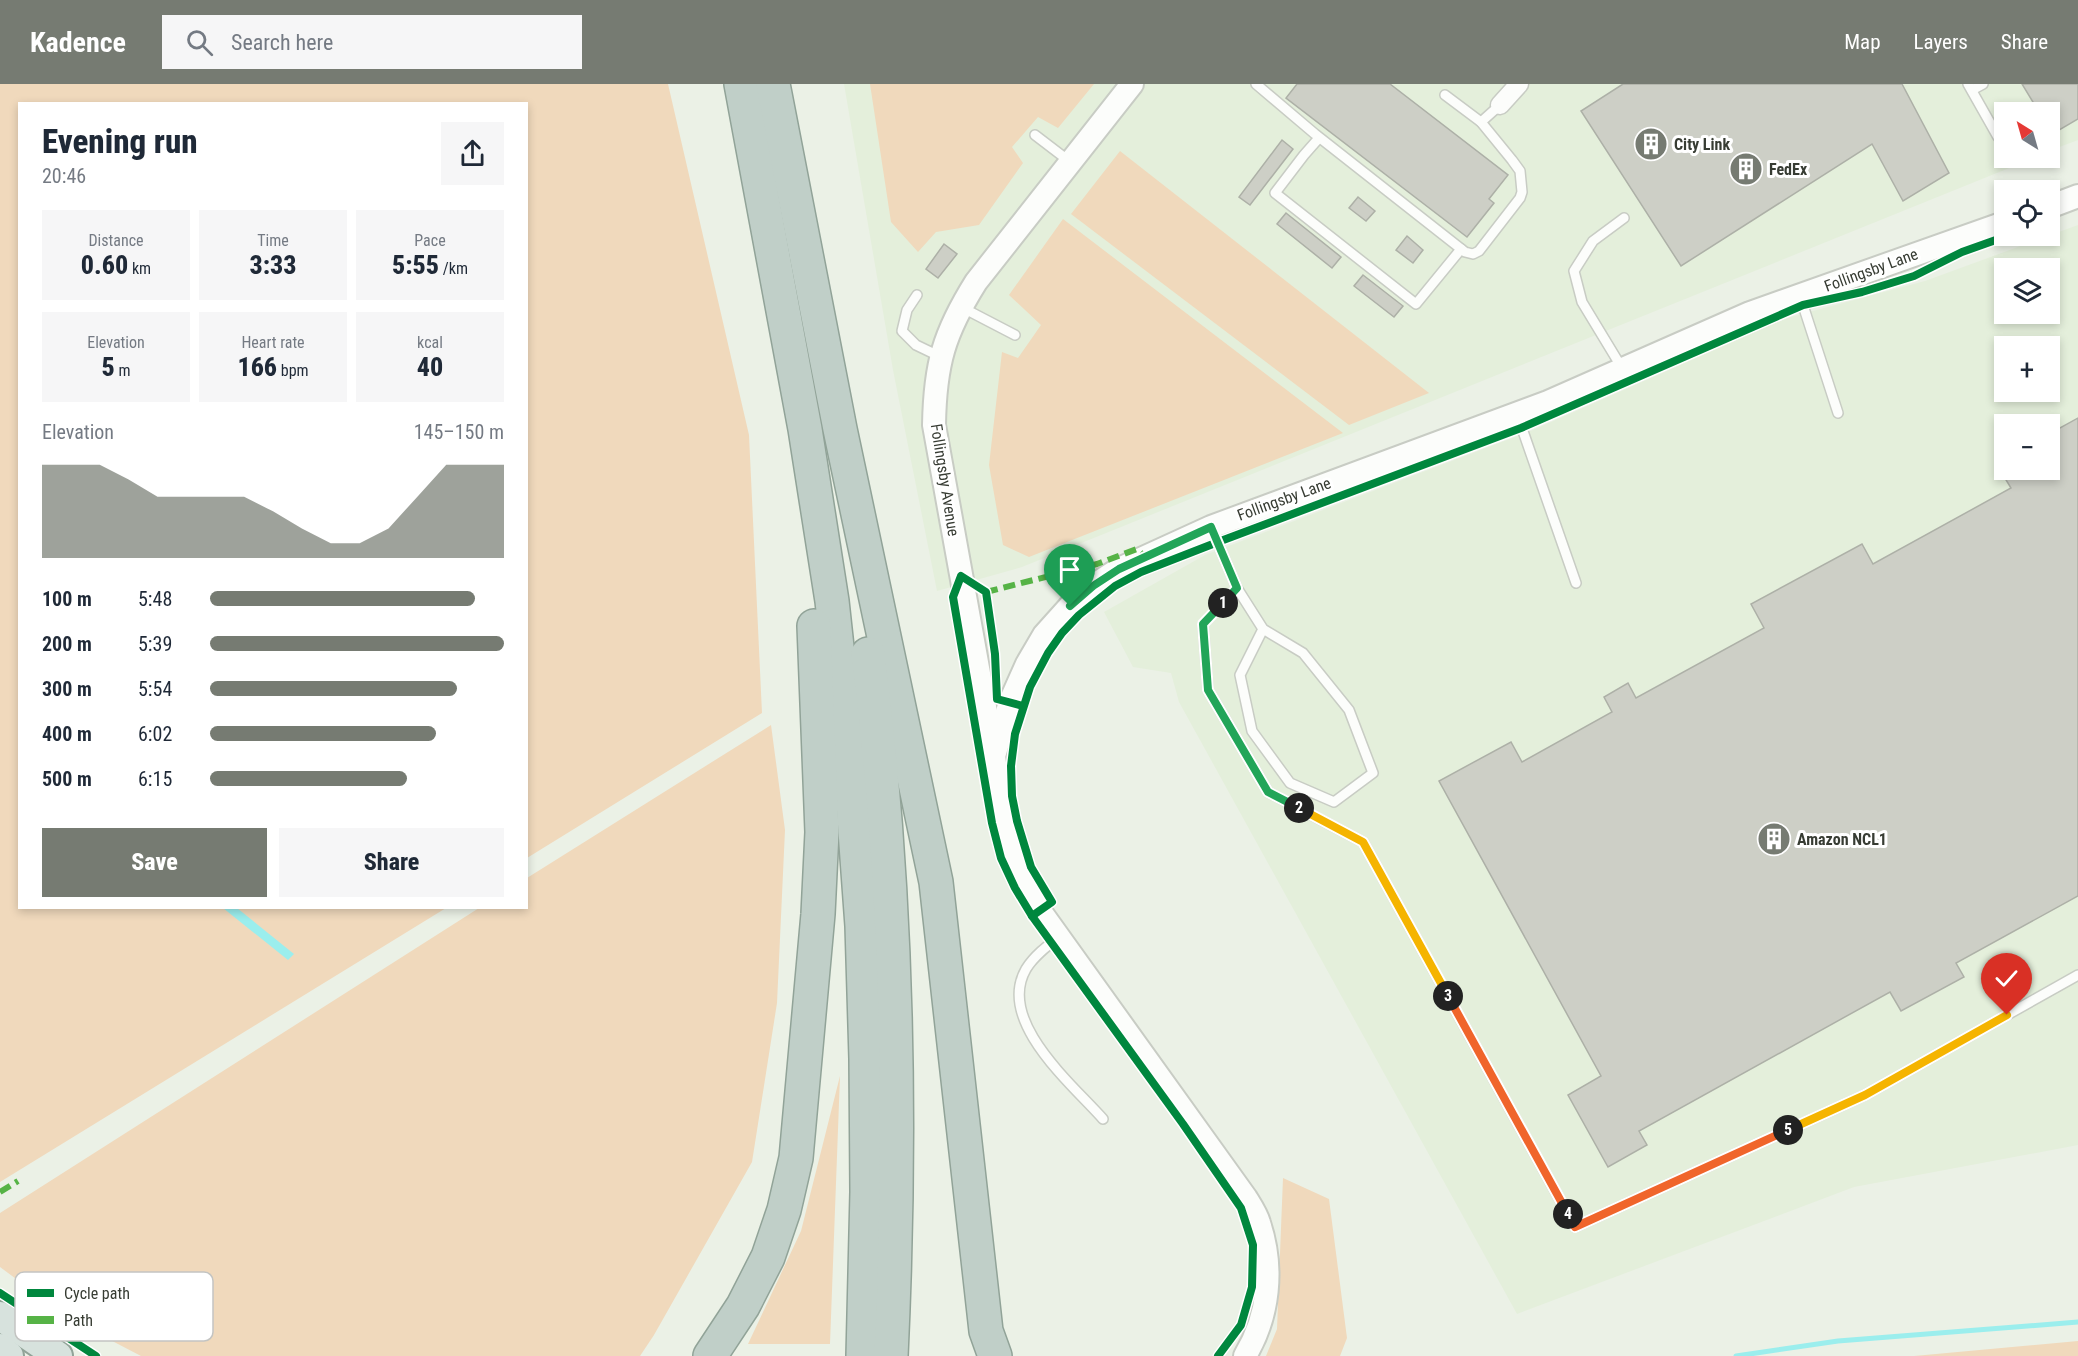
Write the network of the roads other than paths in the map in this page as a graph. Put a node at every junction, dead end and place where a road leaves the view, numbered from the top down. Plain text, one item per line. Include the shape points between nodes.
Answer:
1 (741, 84) edge
2 (773, 84) edge
3 (1132, 84) edge
4 (1256, 84) edge
5 (1519, 84) edge
6 (1983, 84) edge
7 (1970, 87) edge
8 (1445, 95) dead end
9 (1500, 105) joint
10 (1481, 122) junction
11 (1994, 130) edge
12 (1035, 135) dead end
13 (1319, 138) junction
14 (1071, 162) junction
15 (2078, 197) edge
16 (2060, 203) edge
17 (1624, 218) dead end
18 (1994, 227) edge
19 (1461, 249) junction
20 (917, 295) dead end
21 (1800, 296) junction
22 (960, 307) junction
23 (1015, 334) dead end
24 (941, 357) junction
25 (1623, 370) junction
26 (1839, 413) dead end
27 (1517, 414) junction
28 (805, 429) junction
29 (840, 429) junction
30 (1211, 527) junction
31 (1576, 583) dead end
32 (1237, 588) junction
33 (1263, 629) junction
34 (994, 756) junction
35 (1059, 937) junction
36 (2078, 975) edge
37 (1103, 1119) dead end
38 (0, 1316) edge
39 (15, 1326) edge
40 (36, 1341) edge
41 (0, 1348) edge
42 (9, 1356) edge
43 (58, 1356) edge
44 (711, 1356) edge
45 (862, 1356) edge
46 (891, 1356) edge
47 (995, 1356) edge
48 (1245, 1356) edge

1 - 28 highway
2 - 29 highway
3 - 14 street, Follingsby Avenue
4 - 13 lane
5 - 9 street
6 - 7 lane
7 - 11 lane
8 - 10 lane
9 - 10 lane
10 - 19 lane via 1520,171 1522,192 1479,251 1473,254
12 - 14 lane
13 - 19 lane
13 - 19 lane via 1275,193 1416,304
14 - 22 street, Follingsby Avenue
15 - 16 street
17 - 25 lane via 1593,241 1574,270 1582,302
18 - 21 street, Follingsby Lane
20 - 24 lane via 907,310 902,331 916,345
21 - 25 street, Follingsby Lane via 1750,313
21 - 26 lane
22 - 23 lane
22 - 24 street, Follingsby Avenue
24 - 34 street, Follingsby Avenue via 934,424
25 - 27 street, Follingsby Lane
27 - 30 street, Follingsby Lane
27 - 31 lane
28 - 44 highway via 822,832 819,914 803,1090 796,1158 768,1257
28 - 45 highway via 833,613 862,926 867,1192
29 - 46 highway via 871,678 893,920 897,1225
29 - 47 highway via 936,882 986,1332
30 - 32 lane
30 - 34 street, Follingsby Lane via 1119,569 1070,606 1044,635 1027,664 1010,702
32 - 33 lane
32 - 36 lane via 1203,624 1208,690 1268,792 1363,842 1575,1227 1865,1095
33 - 33 lane via 1303,653 1349,710 1373,773 1335,802 1290,783 1252,731 1240,675
34 - 35 street, Follingsby Lane via 1004,830 1012,858 1028,891
35 - 37 lane via 1025,971 1020,1002 1030,1035
35 - 48 street, Follingsby Lane via 1259,1222 1268,1268 1267,1291 1256,1335
38 - 39 main road
40 - 43 main road
41 - 42 main road

